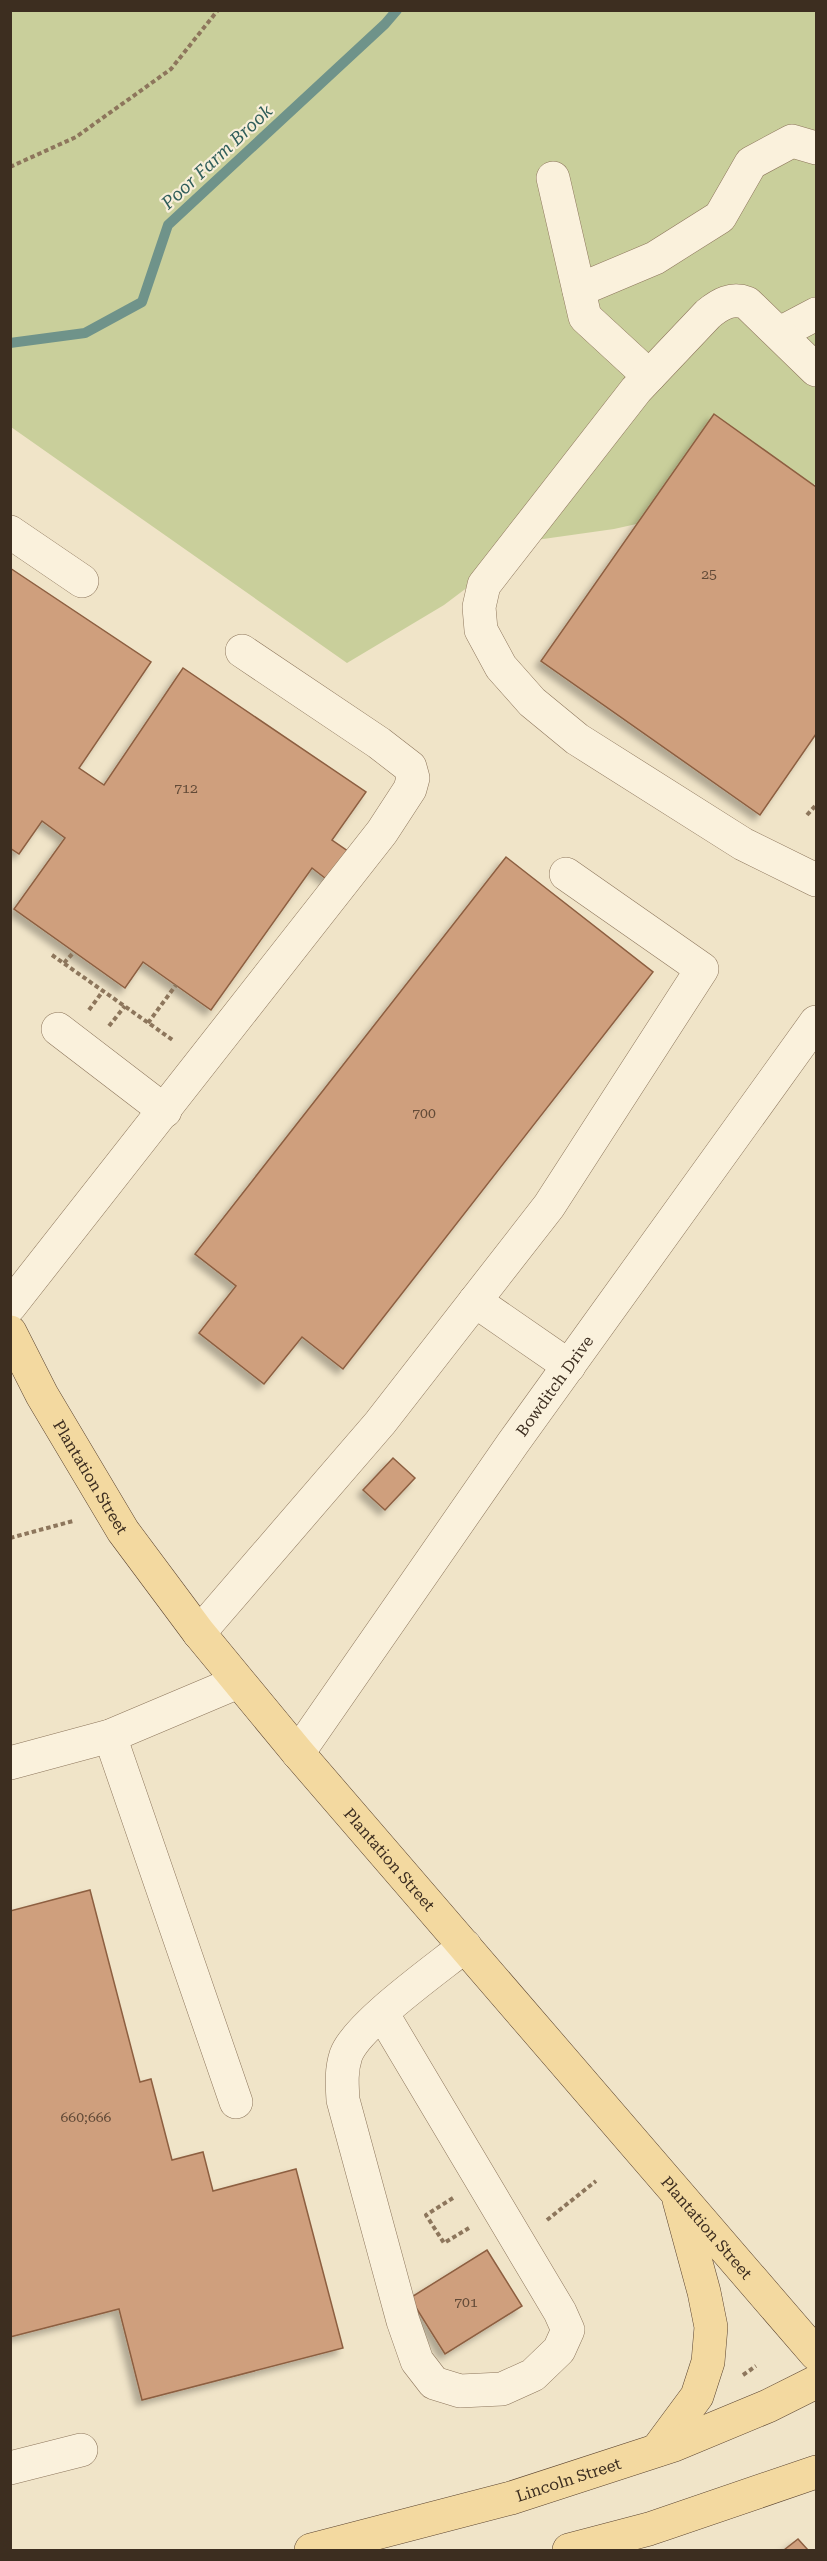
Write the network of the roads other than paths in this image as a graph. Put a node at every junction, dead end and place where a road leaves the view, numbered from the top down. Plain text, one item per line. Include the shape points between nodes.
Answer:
1 (816, 148) edge
2 (553, 178) dead end
3 (579, 290) junction
4 (816, 314) edge
5 (780, 333) junction
6 (816, 370) edge
7 (649, 376) junction
8 (10, 532) edge
9 (82, 581) dead end
10 (242, 651) dead end
11 (567, 874) dead end
12 (816, 880) edge
13 (816, 1022) edge
14 (57, 1029) dead end
15 (165, 1111) junction
16 (475, 1300) junction
17 (10, 1306) edge
18 (10, 1332) edge
19 (18, 1366) edge
20 (569, 1366) junction
21 (199, 1633) junction
22 (238, 1682) junction
23 (110, 1736) junction
24 (298, 1753) junction
25 (10, 1763) edge
26 (465, 1946) junction
27 (374, 2020) junction
28 (236, 2102) dead end
29 (676, 2190) junction
30 (816, 2354) edge
31 (816, 2382) edge
32 (81, 2450) dead end
33 (657, 2450) junction
34 (10, 2468) edge
35 (816, 2472) edge
36 (311, 2550) edge
37 (569, 2550) edge

1 - 3 street via 792,141 752,163 720,217 656,258
2 - 3 street
3 - 7 street via 585,317
4 - 5 street
5 - 6 street
5 - 7 street via 747,303 738,299 718,305
7 - 12 street via 484,585 479,607 481,630 516,685 577,739 743,844
8 - 9 street
10 - 15 street via 379,743 410,767 413,778 382,832
11 - 16 street via 702,969 549,1206
13 - 20 street, Bowditch Drive
14 - 15 street
15 - 17 street
16 - 20 street
16 - 21 street via 380,1423
18 - 19 main road, Plantation Street
19 - 21 main road, Plantation Street via 123,1531
20 - 24 street, Bowditch Drive
21 - 22 main road, Plantation Street
22 - 23 street
22 - 24 main road, Plantation Street
23 - 25 street
23 - 28 street
24 - 26 main road, Plantation Street
26 - 27 street
26 - 29 main road, Plantation Street
27 - 27 street via 526,2230 568,2330 560,2350 533,2375 501,2389 460,2391 434,2383 417,2361 403,2321 343,2100 341,2073 347,2052
29 - 30 main road, Plantation Street
29 - 33 main road via 711,2327 708,2362 697,2396
31 - 33 main road, Lincoln Street
32 - 34 street
33 - 36 main road, Lincoln Street via 511,2498
35 - 37 main road via 649,2529

